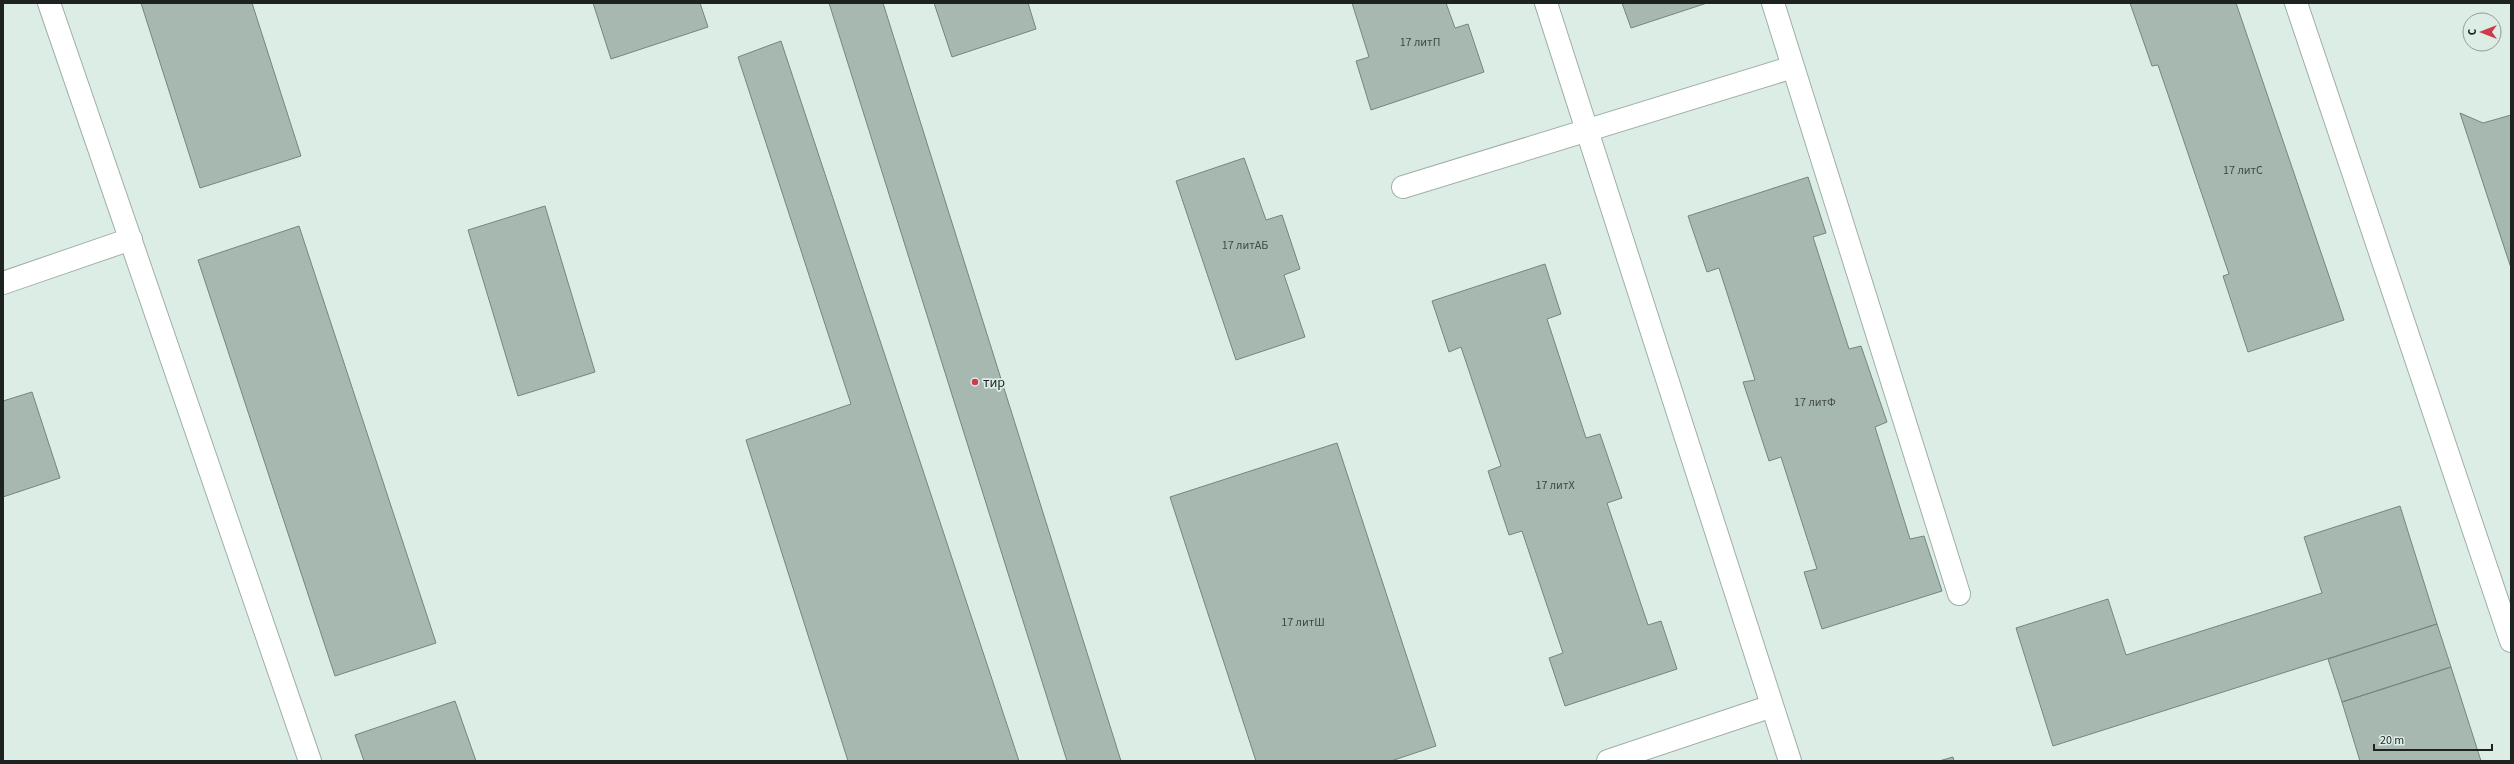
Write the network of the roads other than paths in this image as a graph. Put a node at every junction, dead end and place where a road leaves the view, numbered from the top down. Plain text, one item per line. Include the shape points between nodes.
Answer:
1 (49, 3) edge
2 (1546, 3) edge
3 (1773, 3) edge
4 (2296, 3) edge
5 (1793, 67) junction
6 (1589, 130) junction
7 (1404, 187) dead end
8 (130, 239) junction
9 (3, 283) edge
10 (1959, 594) dead end
11 (2511, 641) edge
12 (1772, 706) junction
13 (310, 761) edge
14 (1608, 761) edge
15 (1790, 761) edge

1 - 8 lane
2 - 6 lane
3 - 5 lane
4 - 11 lane
5 - 6 lane
5 - 10 lane
6 - 7 lane
6 - 12 lane
8 - 9 lane
8 - 13 lane
12 - 14 lane
12 - 15 lane

